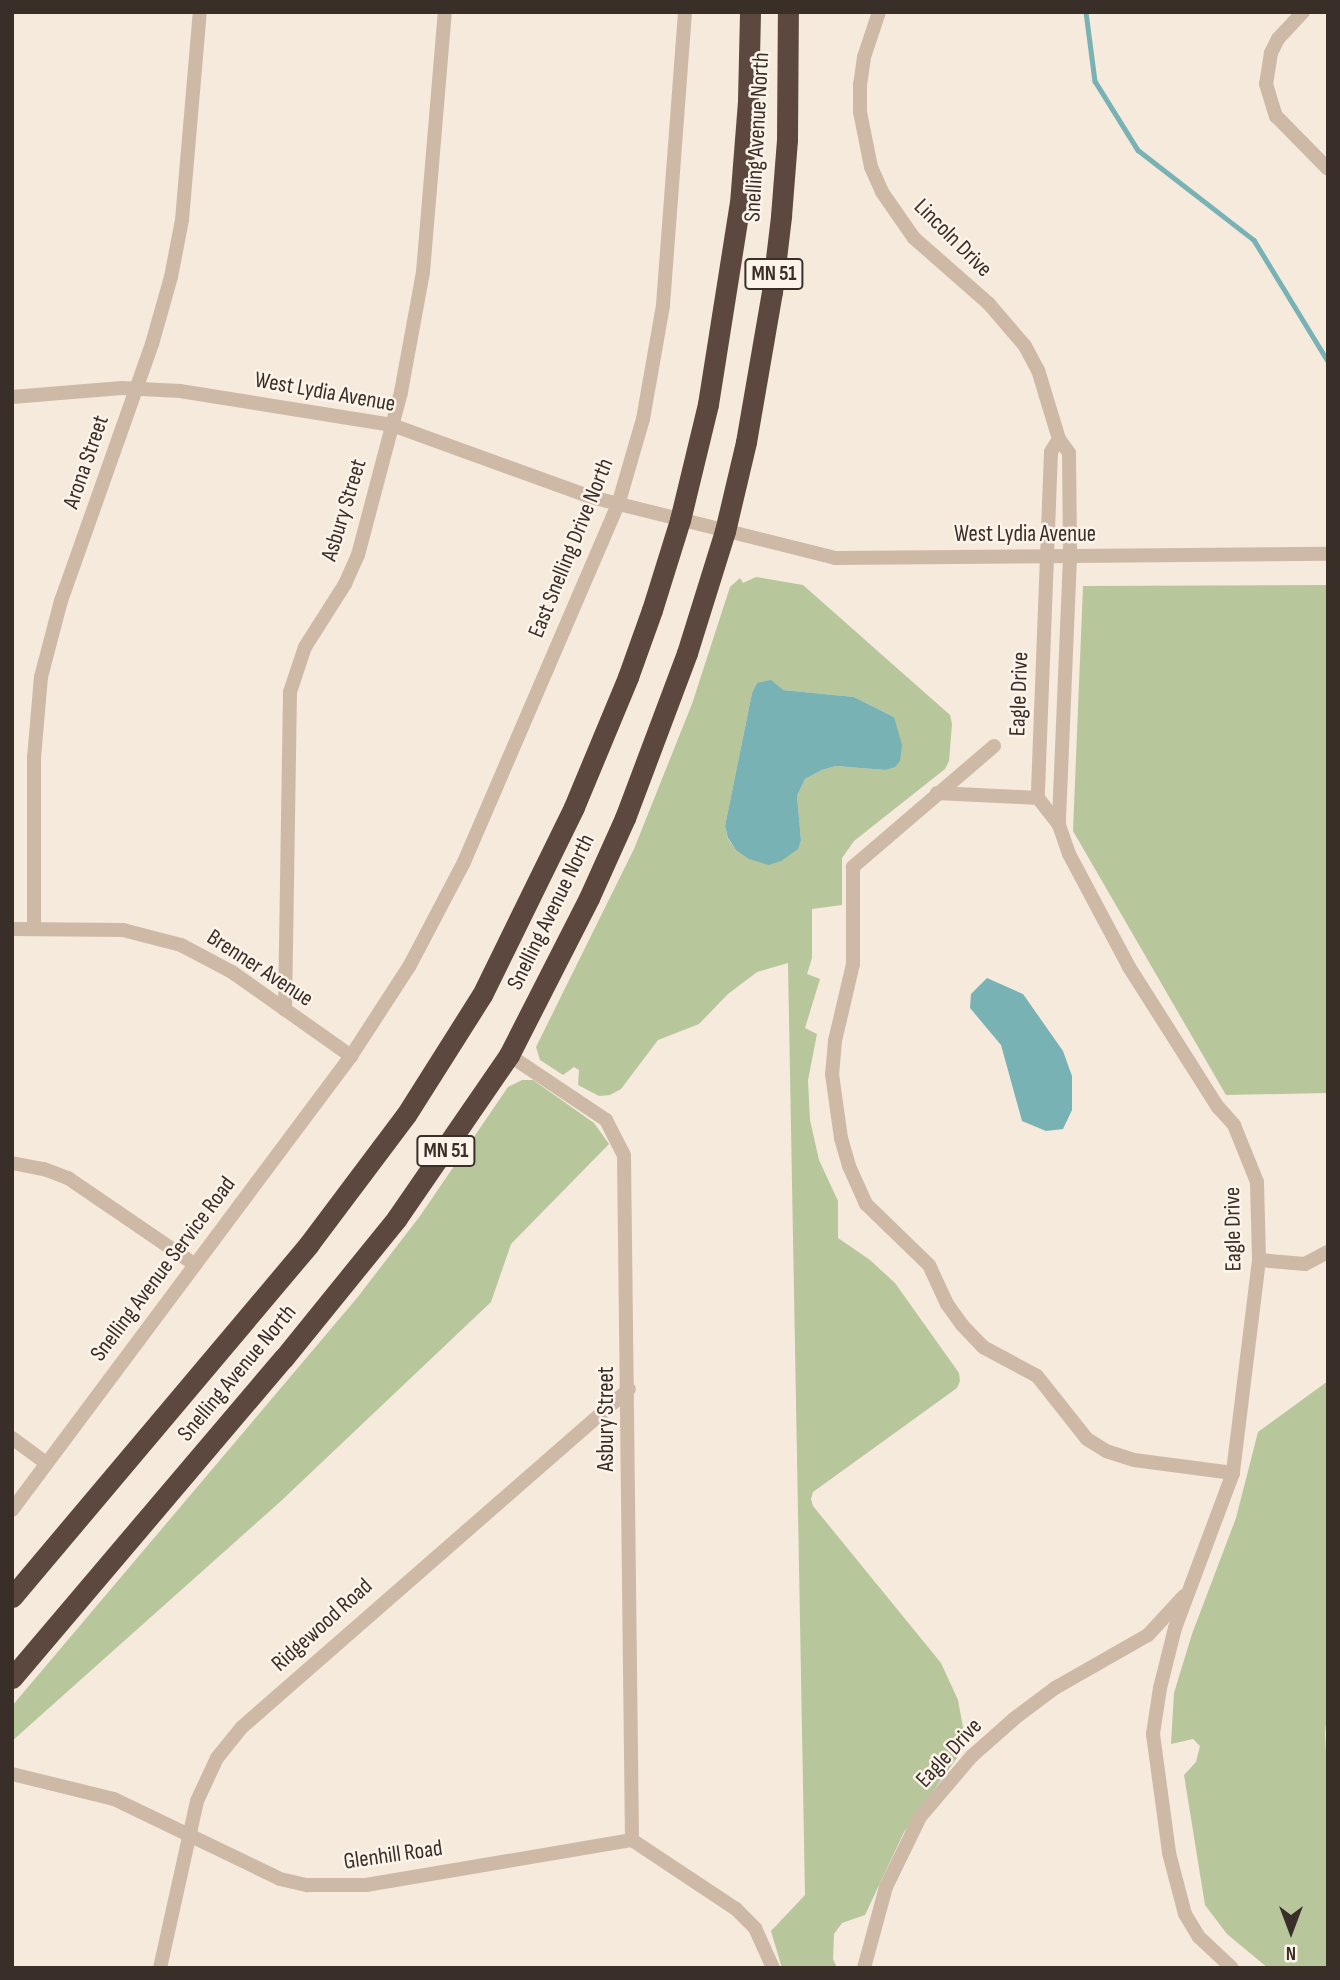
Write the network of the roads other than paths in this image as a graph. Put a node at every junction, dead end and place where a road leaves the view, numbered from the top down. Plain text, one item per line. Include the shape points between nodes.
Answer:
1 (200, 12) edge
2 (445, 12) edge
3 (685, 12) edge
4 (750, 12) edge
5 (788, 12) edge
6 (878, 12) edge
7 (1303, 12) edge
8 (1328, 169) edge
9 (136, 389) junction
10 (12, 397) edge
11 (392, 425) junction
12 (1059, 439) junction
13 (618, 505) junction
14 (680, 520) junction
15 (725, 531) junction
16 (1328, 554) edge
17 (1047, 557) junction
18 (1070, 557) junction
19 (993, 746) dead end
20 (937, 793) junction
21 (1038, 798) junction
22 (1059, 825) junction
23 (12, 929) edge
24 (34, 929) junction
25 (285, 1010) junction
26 (509, 1055) junction
27 (351, 1056) junction
28 (12, 1163) edge
29 (1328, 1252) edge
30 (1259, 1260) junction
31 (194, 1264) junction
32 (629, 1389) junction
33 (12, 1438) edge
34 (46, 1462) junction
35 (1233, 1474) junction
36 (12, 1510) edge
37 (1188, 1591) junction
38 (12, 1597) edge
39 (1148, 1635) junction
40 (1169, 1654) junction
41 (12, 1678) edge
42 (12, 1773) edge
43 (188, 1834) junction
44 (632, 1840) junction
45 (160, 1968) edge
46 (773, 1968) edge
47 (864, 1968) edge
48 (1232, 1968) edge

1 - 9 street, Arona Street via 182,220 165,300
2 - 11 street, Asbury Street via 423,272
3 - 13 street, East Snelling Drive North via 663,305 643,419
4 - 14 highway, Snelling Avenue North / MN 51 via 748,101 732,270 708,404
5 - 15 highway, Snelling Avenue North / MN 51 via 787,140 772,292
6 - 12 street, Lincoln Drive via 860,84 860,112 871,167 882,192 914,238 989,304 1025,346 1038,370
7 - 8 street via 1278,39 1266,84 1276,116
9 - 10 street, West Lydia Avenue
9 - 11 street, West Lydia Avenue via 202,394
9 - 24 street, Arona Street via 61,601 41,677 35,745
11 - 13 street, West Lydia Avenue
11 - 25 street, Asbury Street via 358,555 305,647 290,692
12 - 17 street via 1051,452
12 - 18 street, Lincoln Drive via 1069,453
13 - 14 street, West Lydia Avenue
13 - 27 street, East Snelling Drive North via 454,883 410,965
14 - 15 street, West Lydia Avenue
14 - 38 highway, Snelling Avenue North / MN 51 via 628,677 588,775 482,995 449,1050 309,1244
15 - 17 street, West Lydia Avenue via 835,558
15 - 26 highway, Snelling Avenue North / MN 51 via 687,653 625,818
16 - 18 street, West Lydia Avenue
17 - 18 street, West Lydia Avenue
17 - 21 street, Eagle Drive
18 - 22 street, Eagle Drive
19 - 20 street
20 - 21 street
20 - 35 street via 853,867 853,964 832,1074 849,1166 866,1204 929,1265 962,1325 984,1347 1037,1376 1087,1439 1134,1461
21 - 22 street, Eagle Drive
22 - 30 street, Eagle Drive via 1069,854 1129,967 1234,1125 1247,1153 1257,1182
23 - 24 street, Brenner Avenue
24 - 25 street, Brenner Avenue via 123,930 181,945 232,972
25 - 27 street, Brenner Avenue
26 - 32 street, Asbury Street via 606,1120 620,1141 626,1169
26 - 41 highway, Snelling Avenue North / MN 51 via 420,1186 341,1289
27 - 31 street, Snelling Avenue Service Road
28 - 31 street via 68,1178
29 - 30 street via 1305,1264
30 - 35 street, Eagle Drive
31 - 34 street, Snelling Avenue Service Road
32 - 43 street, Ridgewood Road via 241,1728 217,1758
32 - 44 street, Asbury Street
33 - 34 street
34 - 36 street, Snelling Avenue Service Road
35 - 37 street, Eagle Drive
37 - 39 street, Eagle Drive
37 - 40 street, Eagle Drive
39 - 40 street
39 - 47 street, Eagle Drive via 1055,1688 972,1756 920,1817 886,1887
40 - 48 street, Eagle Drive via 1153,1734 1169,1853 1185,1914 1199,1937
42 - 43 street, Glenhill Road via 114,1799
43 - 44 street, Glenhill Road via 280,1880 337,1887
43 - 45 street, Ridgewood Road
44 - 46 street via 736,1909 764,1942

